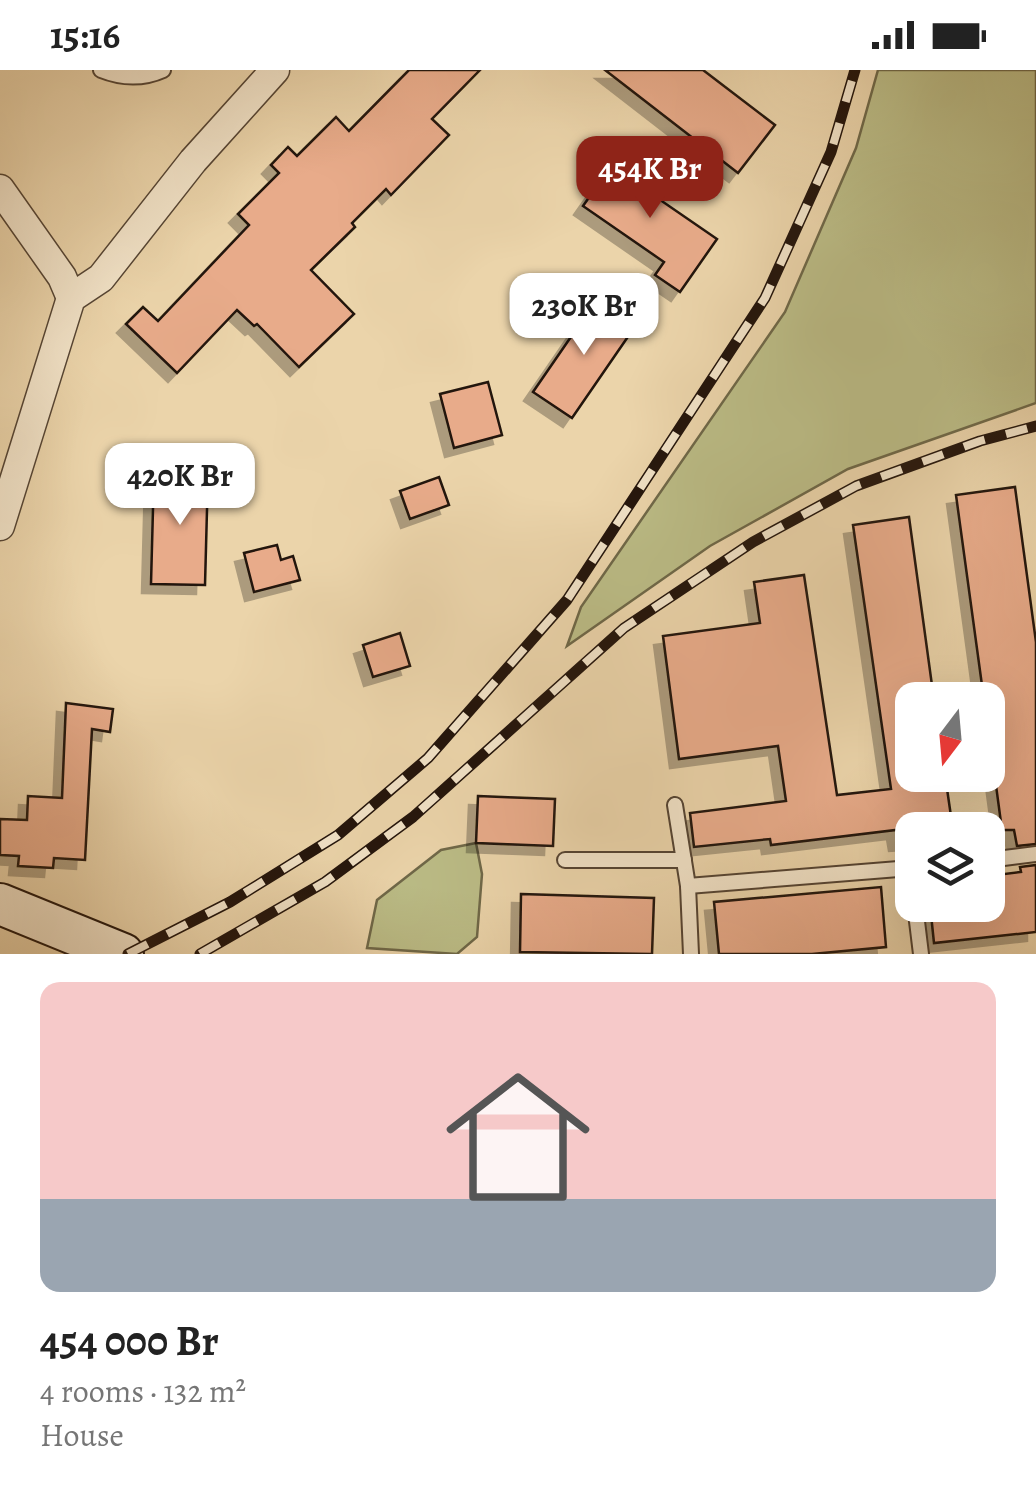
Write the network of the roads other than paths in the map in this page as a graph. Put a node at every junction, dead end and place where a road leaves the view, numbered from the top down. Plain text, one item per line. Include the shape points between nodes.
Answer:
1 (100, 70) edge
2 (164, 70) edge
3 (276, 70) edge
4 (0, 189) edge
5 (71, 298) junction
6 (0, 526) edge
7 (674, 805) dead end
8 (1036, 854) edge
9 (1005, 858) edge
10 (565, 860) dead end
11 (684, 860) junction
12 (895, 869) edge
13 (688, 886) junction
14 (0, 904) edge
15 (917, 922) edge
16 (124, 954) edge
17 (691, 954) edge
18 (921, 954) edge

1 - 2 lane via 119,77
3 - 5 street via 101,278
4 - 5 street
5 - 6 street
7 - 11 lane
8 - 9 lane
10 - 11 lane
11 - 13 lane
12 - 13 lane
13 - 17 lane
14 - 16 street
15 - 18 lane

